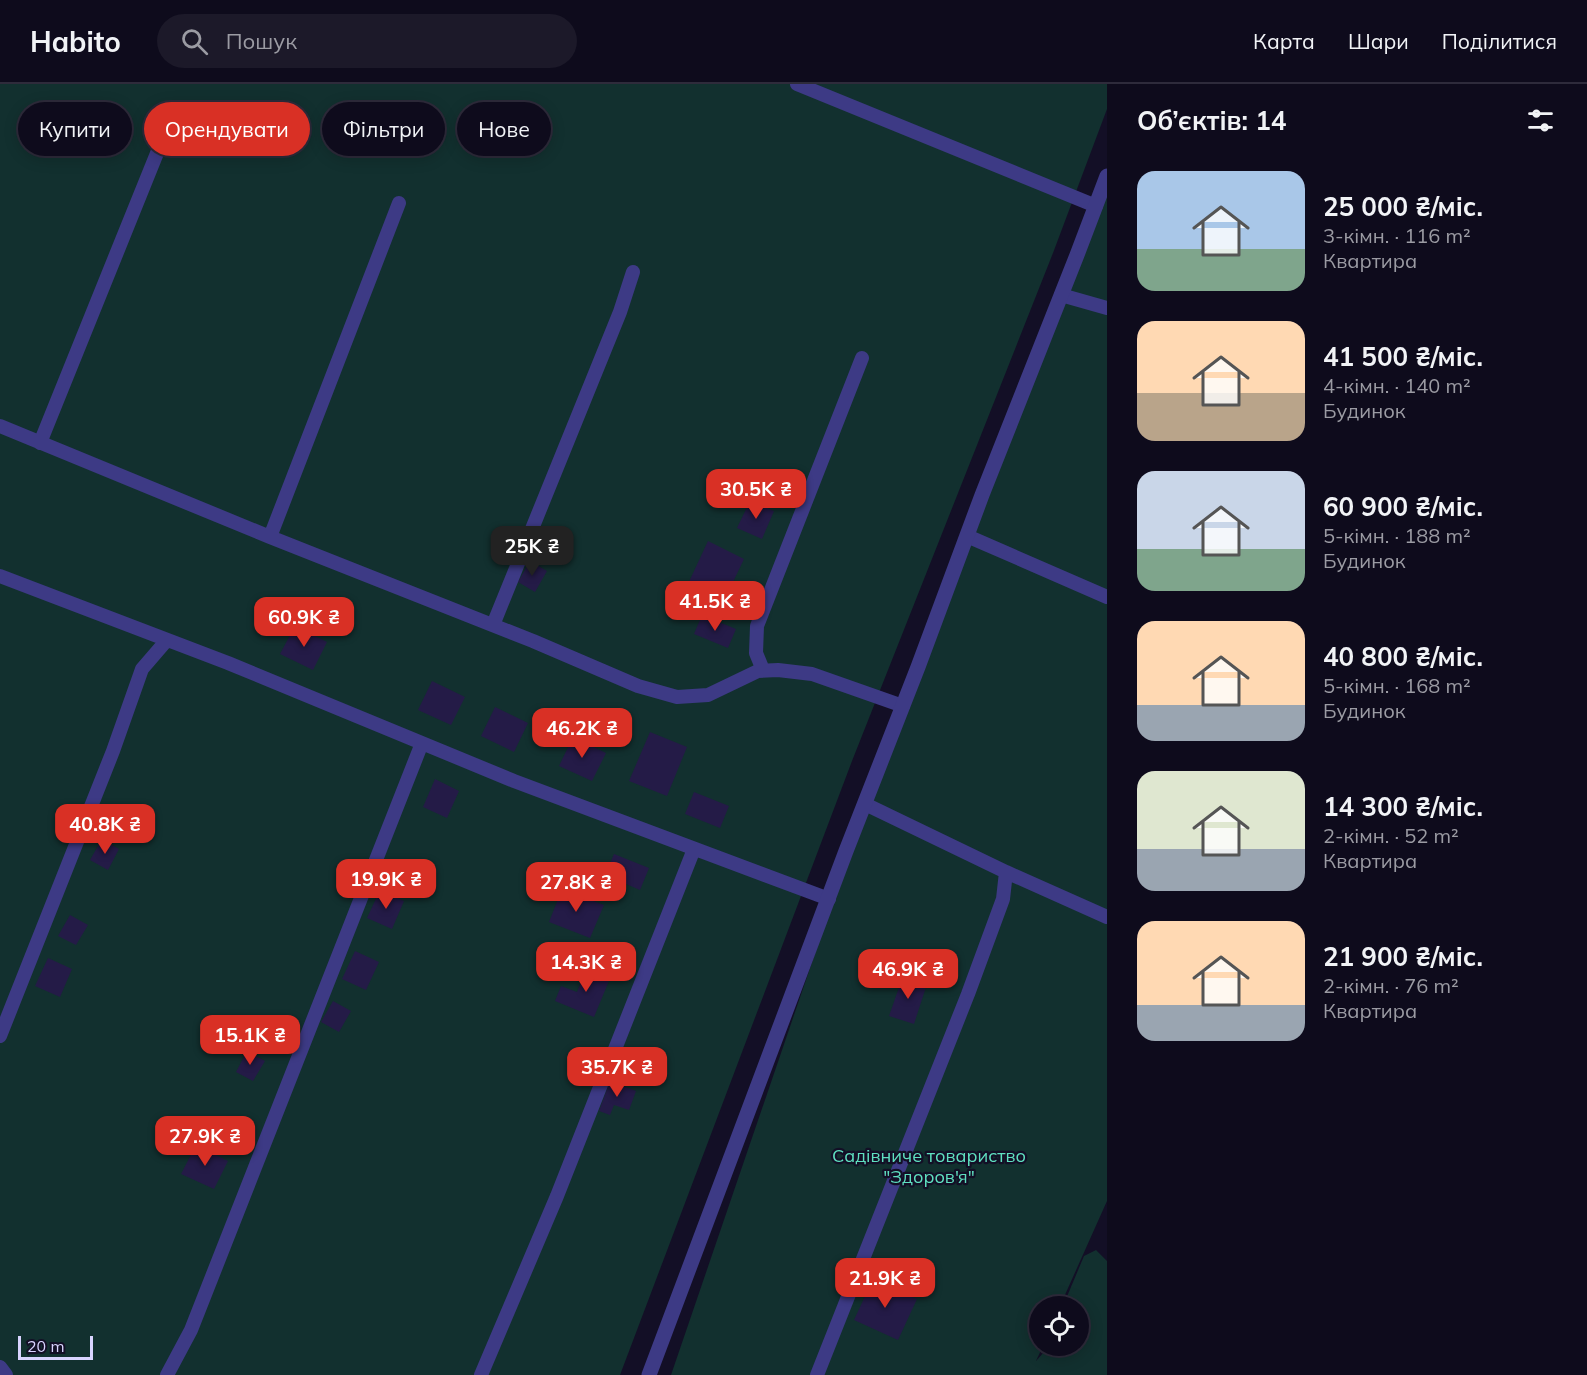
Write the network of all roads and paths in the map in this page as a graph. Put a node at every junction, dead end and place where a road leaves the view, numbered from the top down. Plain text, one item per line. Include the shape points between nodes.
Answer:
1 (797, 84) edge
2 (156, 156) edge
3 (1107, 176) edge
4 (399, 203) dead end
5 (1096, 206) junction
6 (633, 272) dead end
7 (1061, 295) junction
8 (1107, 308) edge
9 (862, 358) dead end
10 (0, 426) edge
11 (40, 443) junction
12 (967, 536) junction
13 (270, 537) junction
14 (0, 576) edge
15 (1107, 597) edge
16 (493, 625) junction
17 (167, 640) junction
18 (763, 670) junction
19 (903, 706) junction
20 (422, 743) junction
21 (864, 804) junction
22 (694, 849) junction
23 (1006, 872) junction
24 (828, 898) junction
25 (1107, 917) edge
26 (0, 1036) edge
27 (0, 1367) edge
28 (6, 1375) edge
29 (167, 1375) edge
30 (481, 1375) edge
31 (649, 1375) edge
32 (817, 1375) edge

1 - 5 lane
2 - 11 lane
3 - 5 street
4 - 13 lane
5 - 7 street
6 - 16 lane
7 - 8 lane
7 - 12 street
9 - 18 lane via 757,626 756,653
10 - 11 lane
11 - 13 lane
12 - 15 lane
12 - 19 street
13 - 16 lane
14 - 17 lane
16 - 18 lane via 638,686 677,697 708,695
17 - 20 lane
17 - 26 lane via 142,669
18 - 19 lane via 812,674
19 - 21 street
20 - 22 lane
20 - 29 lane via 190,1330
21 - 23 lane
21 - 24 street
22 - 24 lane
22 - 30 lane via 557,1196
23 - 25 lane
23 - 32 lane via 1003,899 968,994
24 - 31 street
27 - 28 lane

